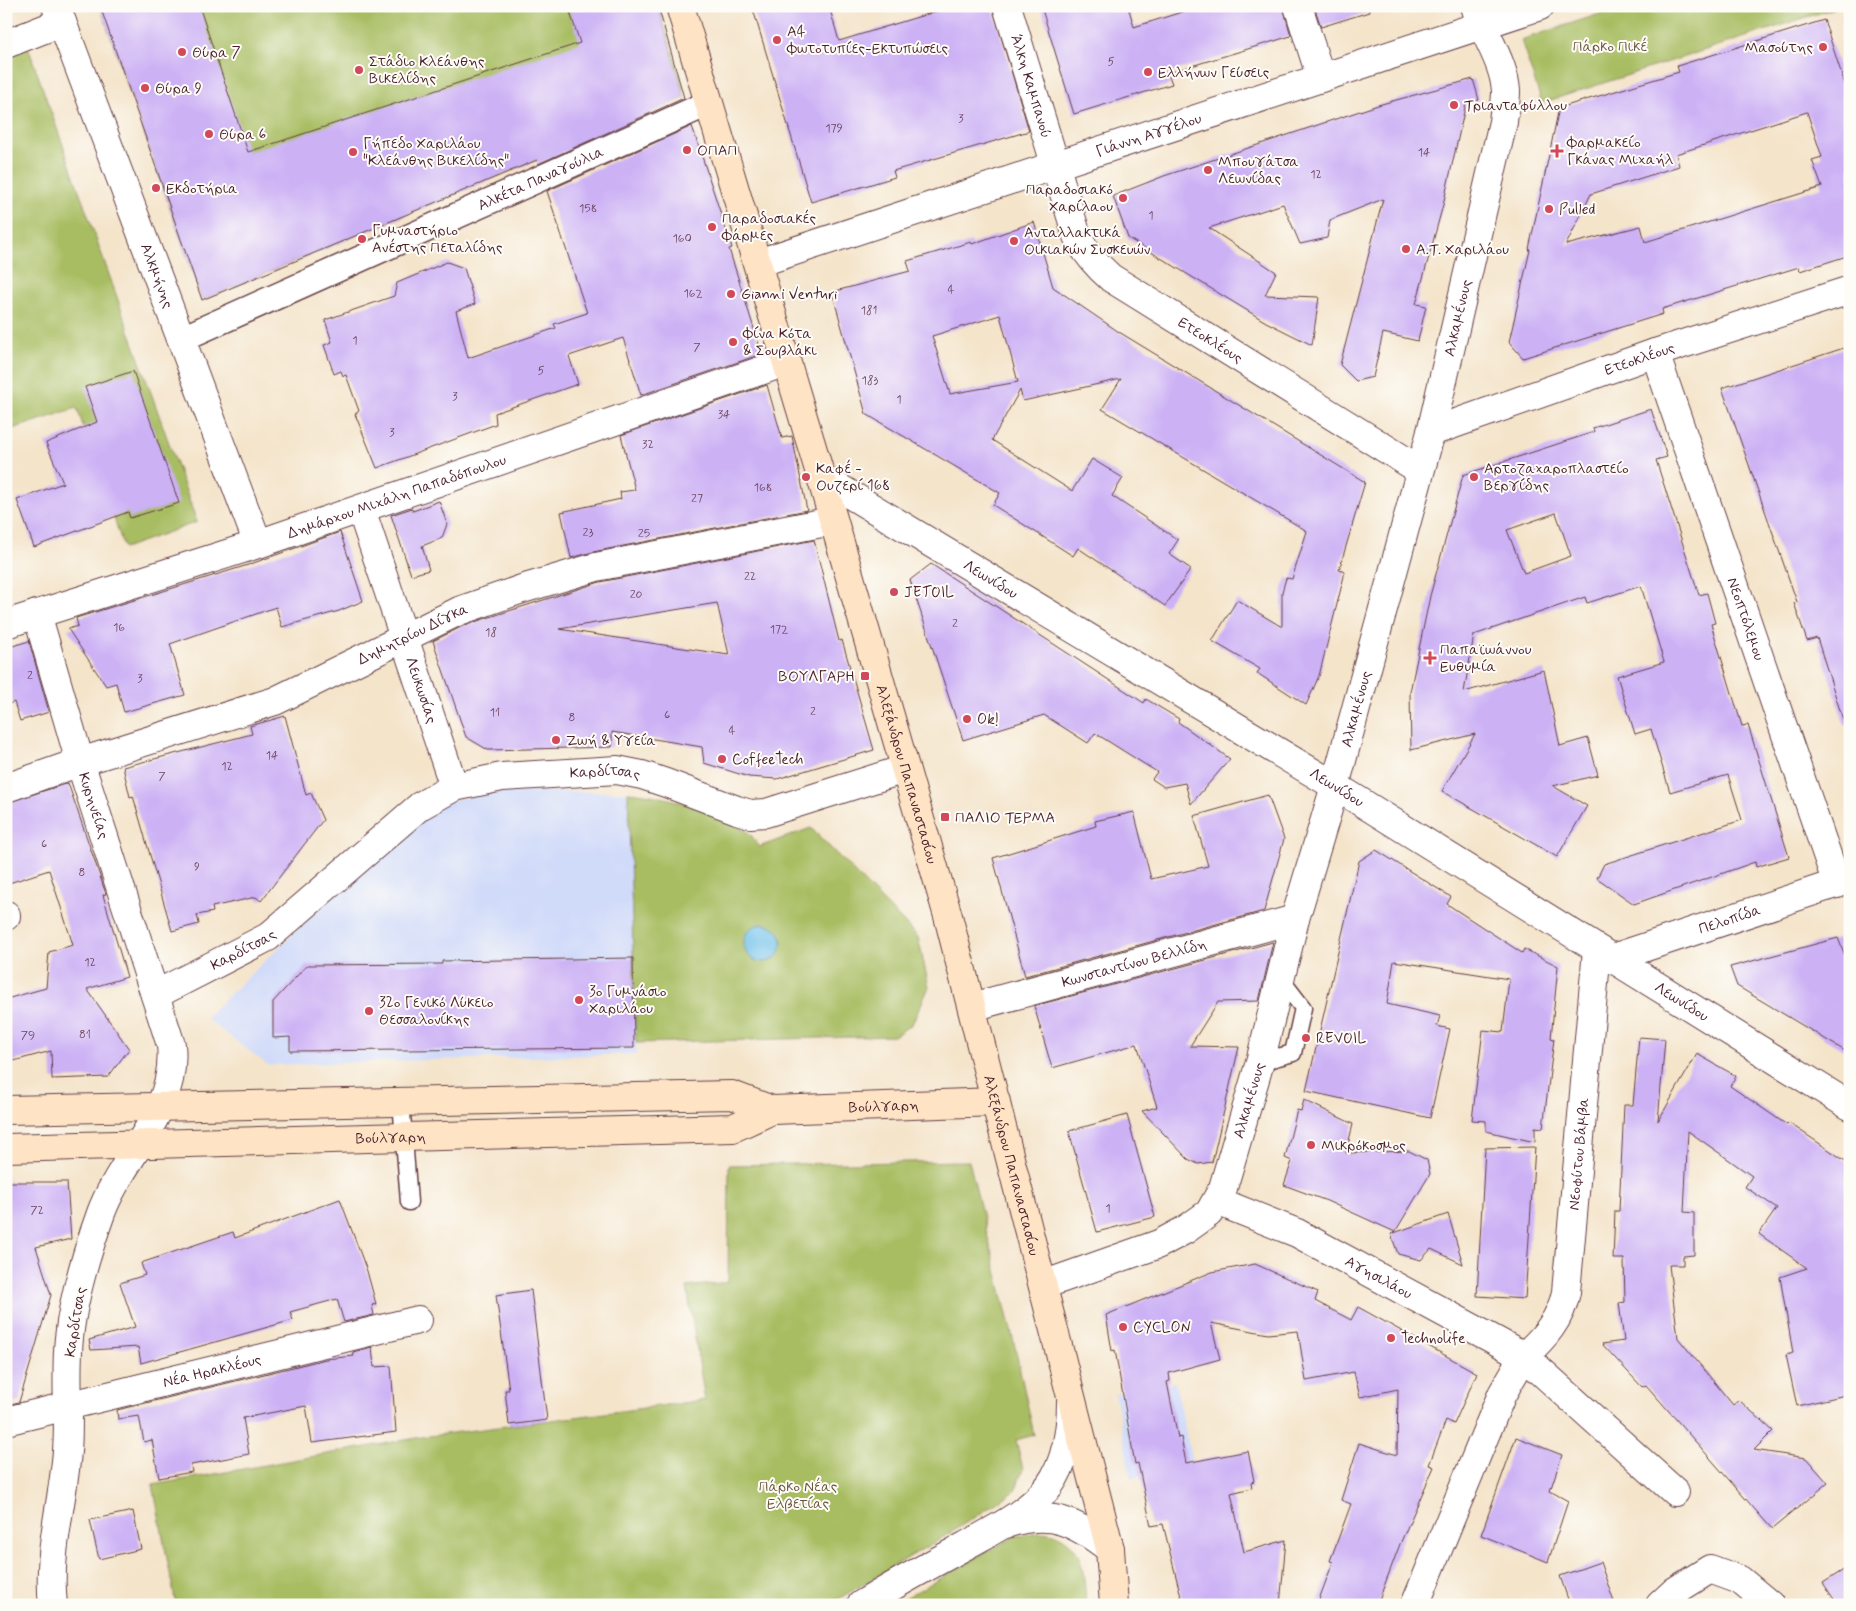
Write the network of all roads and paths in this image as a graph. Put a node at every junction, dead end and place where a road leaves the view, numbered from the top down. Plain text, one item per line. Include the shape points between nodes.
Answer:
1 (680, 6) edge
2 (1007, 6) edge
3 (1298, 6) edge
4 (1540, 6) edge
5 (59, 14) edge
6 (1478, 16) edge
7 (6, 44) edge
8 (1321, 78) junction
9 (709, 103) junction
10 (1054, 166) junction
11 (758, 263) junction
12 (1850, 290) edge
13 (181, 339) junction
14 (1655, 353) junction
15 (786, 362) junction
16 (1430, 432) junction
17 (1420, 470) junction
18 (821, 477) junction
19 (361, 509) junction
20 (832, 521) junction
21 (258, 544) junction
22 (37, 614) junction
23 (6, 624) edge
24 (404, 637) junction
25 (80, 762) junction
26 (905, 769) junction
27 (1335, 786) junction
28 (454, 787) junction
29 (6, 788) edge
30 (1843, 882) edge
31 (1294, 919) junction
32 (1603, 954) junction
33 (155, 995) junction
34 (972, 1007) junction
35 (401, 1101) junction
36 (996, 1102) junction
37 (1850, 1106) edge
38 (159, 1108) junction
39 (6, 1110) edge
40 (772, 1110) junction
41 (404, 1136) junction
42 (140, 1144) junction
43 (6, 1148) edge
44 (1217, 1201) junction
45 (408, 1202) dead end
46 (1043, 1285) junction
47 (418, 1320) dead end
48 (1529, 1351) junction
49 (1071, 1395) junction
50 (67, 1407) junction
51 (6, 1421) edge
52 (1675, 1492) dead end
53 (998, 1527) junction
54 (1110, 1549) junction
55 (53, 1605) edge
56 (861, 1605) edge
57 (1114, 1605) edge
58 (1128, 1605) edge
59 (1415, 1605) edge
60 (1660, 1605) edge
61 (1770, 1605) edge

1 - 9 main road, Αλεξάνδρου Παπαναστασίου
2 - 10 street, Άλκη Καμπανού
3 - 8 street
4 - 6 street, Γιάννη Αγγέλου
5 - 7 street
5 - 13 street, Αλκμήνης
6 - 8 street, Γιάννη Αγγέλου
6 - 16 street, Αλκαμένους via 1504,81 1504,122
8 - 10 street, Γιάννη Αγγέλου
9 - 11 main road, Αλεξάνδρου Παπαναστασίου
9 - 13 street, Αλκέτα Παναγούλια
10 - 11 street, Γιάννη Αγγέλου
10 - 17 street, Ετεοκλέους via 1085,252 1111,278
11 - 15 main road, Αλεξάνδρου Παπαναστασίου
12 - 14 street, Ετεοκλέους
13 - 21 street, Αλκμήνης
14 - 16 street, Ετεοκλέους
14 - 30 street, Νεοπτόλεμου
15 - 18 main road, Αλεξάνδρου Παπαναστασίου
15 - 19 street, Δημάρχου Μιχάλη Παπαδόπουλου
16 - 17 street, Αλκαμένους
17 - 27 street, Αλκαμένους
18 - 20 main road, Αλεξάνδρου Παπαναστασίου
18 - 27 street, Λεωνίδου
19 - 21 street, Δημάρχου Μιχάλη Παπαδόπουλου
19 - 24 street, Λευκωσίας
20 - 24 street, Δημητρίου Δίγκα via 596,567 460,611
20 - 26 main road, Αλεξάνδρου Παπαναστασίου
21 - 22 street, Δημάρχου Μιχάλη Παπαδόπουλου
22 - 23 street, Δημάρχου Μιχάλη Παπαδόπουλου
22 - 25 street, Κυρηνείας
24 - 25 street, Δημητρίου Δίγκα via 276,702
24 - 28 street, Λευκωσίας
25 - 29 street, Δημητρίου Δίγκα
25 - 33 street, Κυρηνείας
26 - 28 street, Καρδίτσας via 766,813 750,814 650,777 618,770 502,777
26 - 34 main road, Αλεξάνδρου Παπαναστασίου
27 - 31 street, Αλκαμένους
27 - 32 street, Λεωνίδου
28 - 33 street, Καρδίτσας via 420,806 268,937
30 - 32 street, Πελοπίδα
31 - 34 street, Κωνσταντίνου Βελλίδη
31 - 44 street, Αλκαμένους via 1260,1062
32 - 37 street, Λεωνίδου
32 - 48 street, Νεοφύτου Βάμβα via 1566,1292 1559,1316
33 - 38 street, Καρδίτσας via 171,1045 172,1059 168,1087
34 - 36 main road, Αλεξάνδρου Παπαναστασίου
35 - 38 main road, Βούλγαρη
35 - 40 main road, Βούλγαρη via 732,1095
35 - 41 lane
36 - 40 main road, Βούλγαρη
36 - 46 main road, Αλεξάνδρου Παπαναστασίου
38 - 39 main road, Βούλγαρη
38 - 42 street, Καρδίτσας
40 - 41 main road, Βούλγαρη via 733,1128
41 - 42 main road, Βούλγαρη
41 - 45 lane
42 - 43 main road, Βούλγαρη
42 - 50 street, Καρδίτσας via 112,1185 83,1272 69,1338
44 - 46 street, Αλκαμένους via 1198,1222 1159,1244
44 - 48 street, Αγησιλάου via 1297,1233
46 - 49 main road, Αλεξάνδρου Παπαναστασίου
47 - 50 street, Νέα Ηρακλέους
48 - 52 street, Αγησιλάου
48 - 59 street, Νεοφύτου Βάμβα via 1516,1367 1502,1394
49 - 53 street via 1070,1425 1057,1473 1035,1500
49 - 54 main road, Αλεξάνδρου Παπαναστασίου
50 - 51 street, Νέα Ηρακλέους
50 - 55 street, Καρδίτσας via 67,1451 53,1543
53 - 54 street via 1024,1519 1057,1518 1082,1529
53 - 56 street
54 - 57 main road, Αλεξάνδρου Παπαναστασίου
54 - 58 street, Αλεξάνδρου Παπαναστασίου
60 - 61 street via 1675,1591 1710,1570 1740,1580

